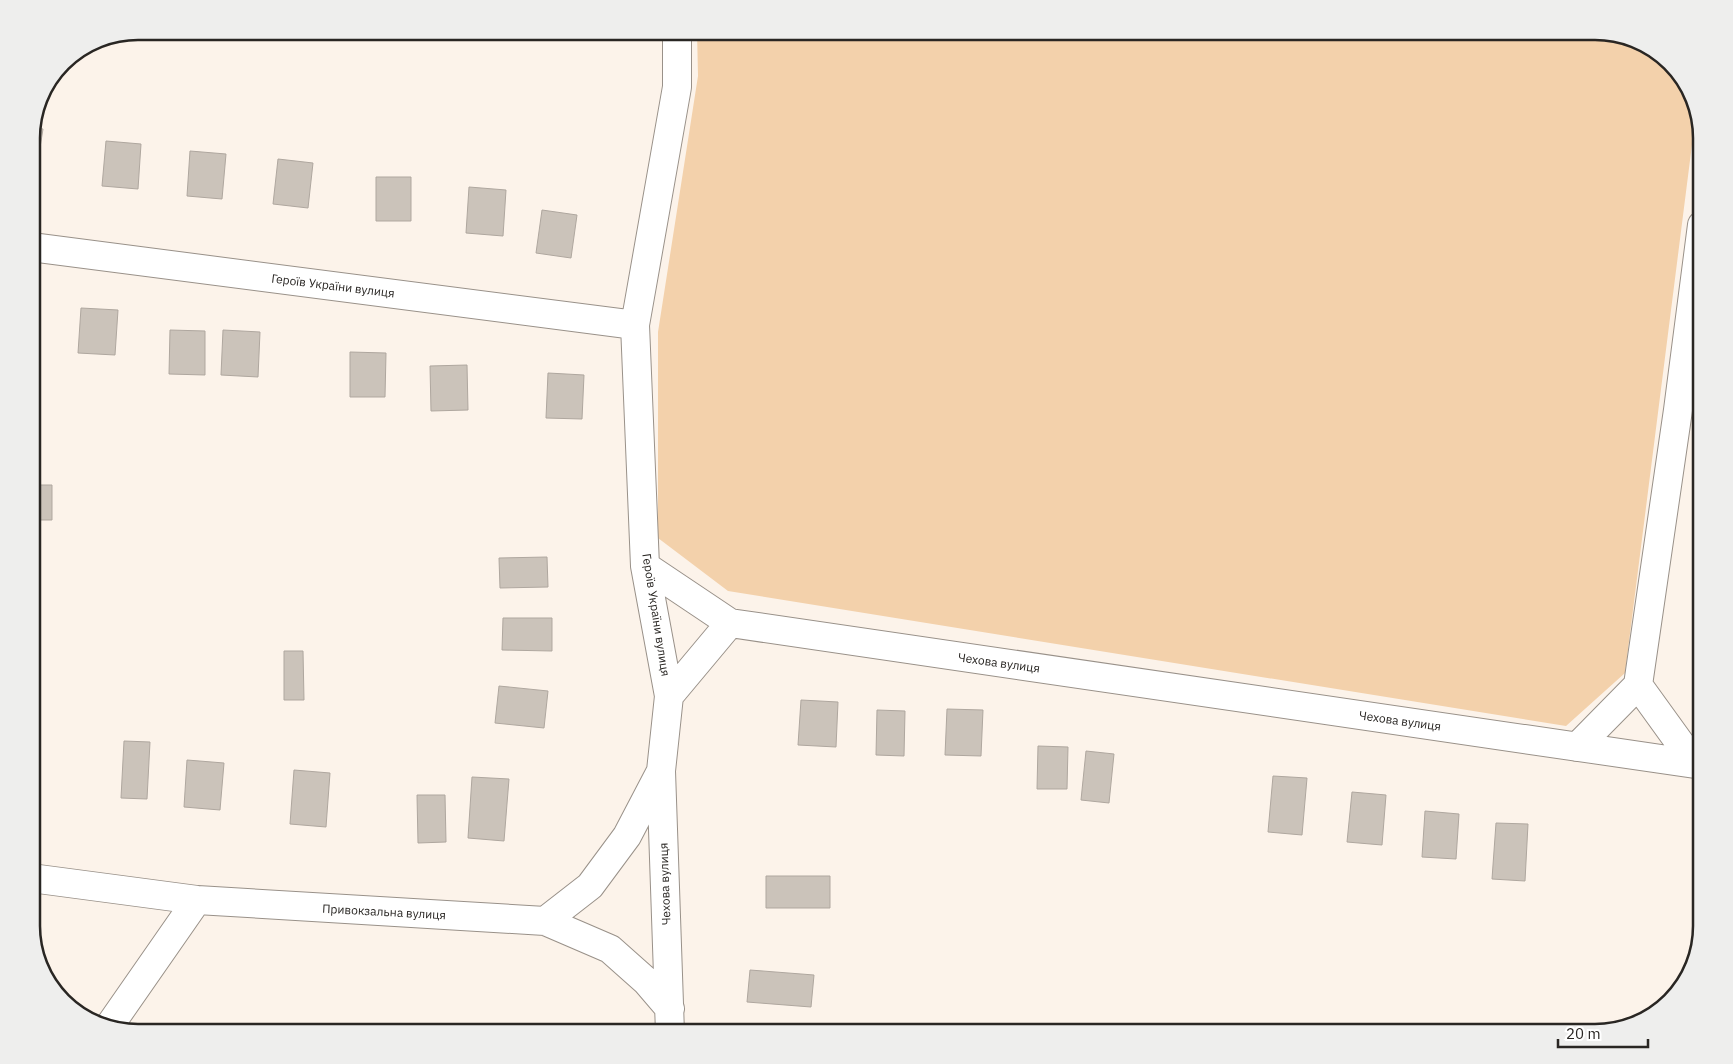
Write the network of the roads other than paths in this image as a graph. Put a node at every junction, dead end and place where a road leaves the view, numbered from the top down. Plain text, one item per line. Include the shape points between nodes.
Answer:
1 (677, 40) edge
2 (40, 248) edge
3 (1693, 294) edge
4 (635, 324) junction
5 (645, 566) junction
6 (730, 624) junction
7 (1638, 685) junction
8 (669, 696) junction
9 (1577, 747) junction
10 (1693, 757) edge
11 (1693, 764) edge
12 (661, 771) junction
13 (40, 879) edge
14 (197, 900) junction
15 (545, 921) junction
16 (113, 1021) edge
17 (670, 1021) edge

1 - 4 street, Героїв України вулиця via 677,87
2 - 4 street, Героїв України вулиця
3 - 7 street
4 - 5 street, Героїв України вулиця
5 - 6 street
5 - 8 street, Героїв України вулиця
6 - 8 street
6 - 9 street, Чехова вулиця
7 - 9 street
7 - 10 street, Чехова вулиця
8 - 12 street, Чехова вулиця
9 - 11 street, Чехова вулиця
12 - 15 street via 627,836 590,886
12 - 17 street, Чехова вулиця
13 - 14 street, Привокзальна вулиця
14 - 15 street, Привокзальна вулиця
14 - 16 street
15 - 17 street, Привокзальна вулиця via 610,949 646,982

